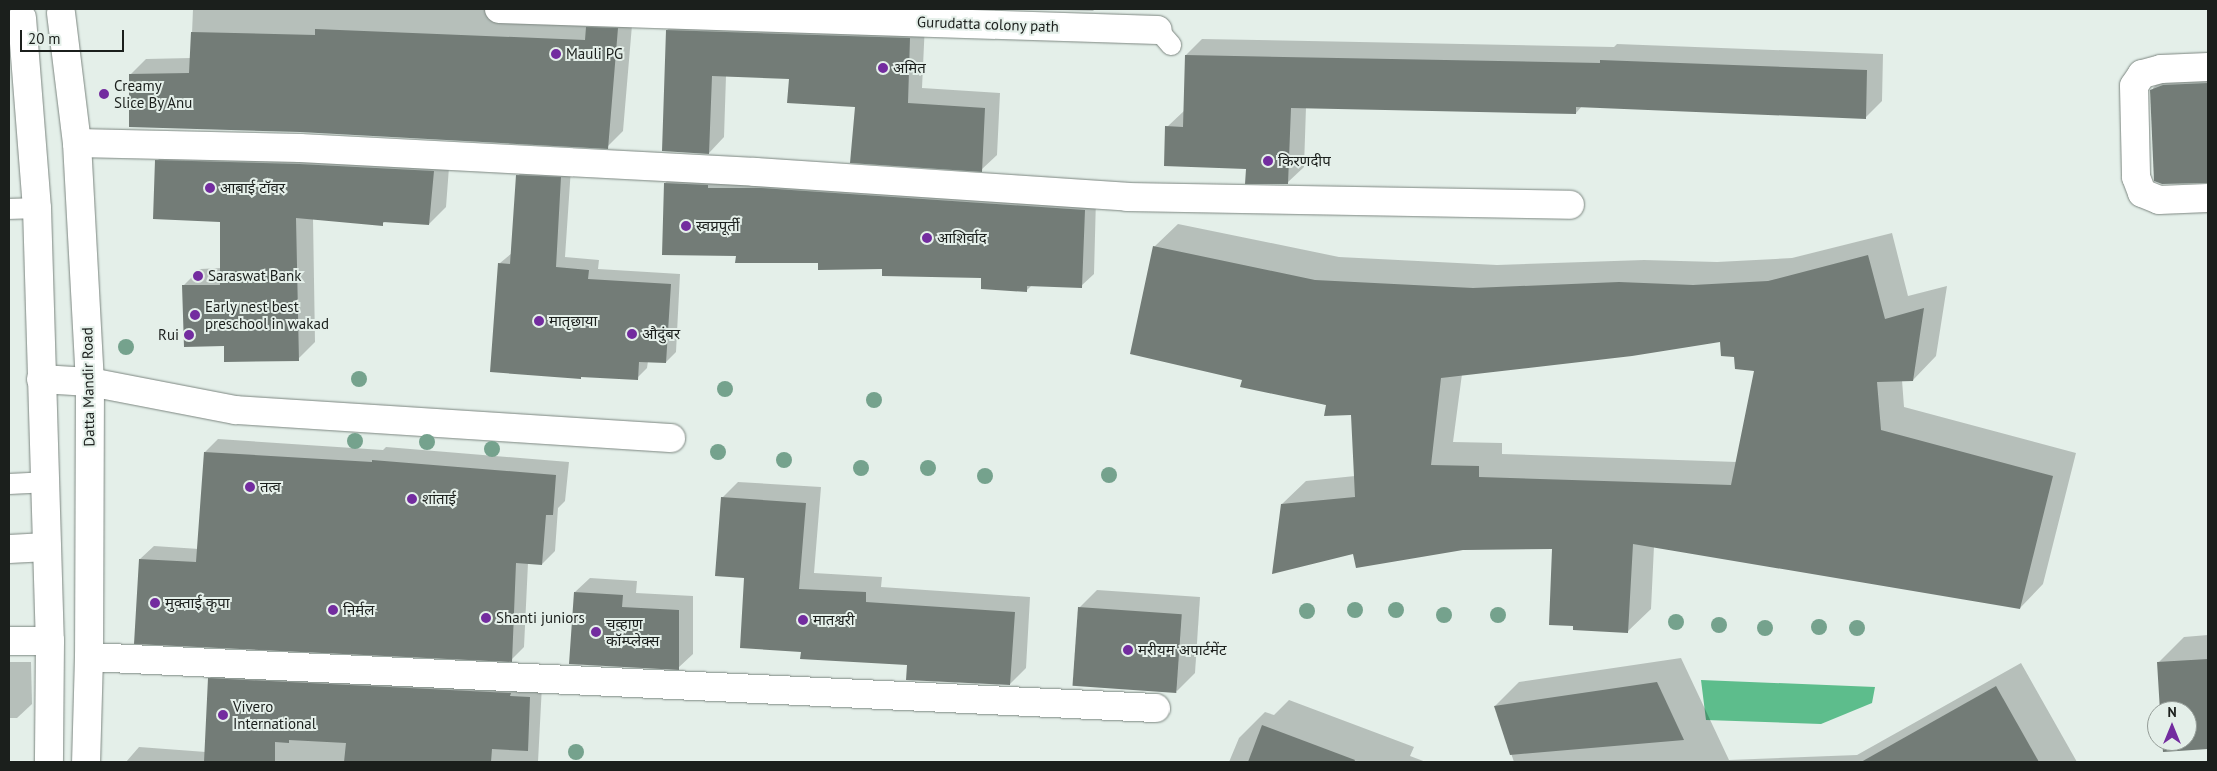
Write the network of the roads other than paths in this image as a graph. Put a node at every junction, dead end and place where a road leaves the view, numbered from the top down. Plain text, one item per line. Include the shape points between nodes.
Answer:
1 (498, 9) edge
2 (62, 11) edge
3 (19, 13) edge
4 (1165, 37) dead end
5 (2208, 68) edge
6 (77, 143) junction
7 (2208, 198) edge
8 (1570, 205) dead end
9 (37, 208) junction
10 (9, 209) edge
11 (41, 379) junction
12 (90, 382) junction
13 (671, 438) dead end
14 (44, 482) junction
15 (9, 484) edge
16 (47, 547) junction
17 (9, 549) edge
18 (50, 641) junction
19 (9, 642) edge
20 (89, 658) junction
21 (1156, 708) dead end
22 (49, 762) edge
23 (86, 762) edge

1 - 4 street, Gurudatta colony path
2 - 3 street via 54,19 40,24
2 - 6 street, Datta Mandir Road
3 - 9 street
5 - 7 street via 2161,69 2142,74 2134,86 2136,177 2142,193 2158,200
6 - 8 street via 389,153 755,172 1127,197
6 - 12 street, Datta Mandir Road
9 - 10 lane
9 - 11 street
11 - 12 street
11 - 14 street
12 - 13 street via 236,410
12 - 20 street, Datta Mandir Road
14 - 15 lane
14 - 16 street
16 - 17 street
16 - 18 street
18 - 19 street
18 - 22 street
20 - 21 street
20 - 23 street, Datta Mandir Road

